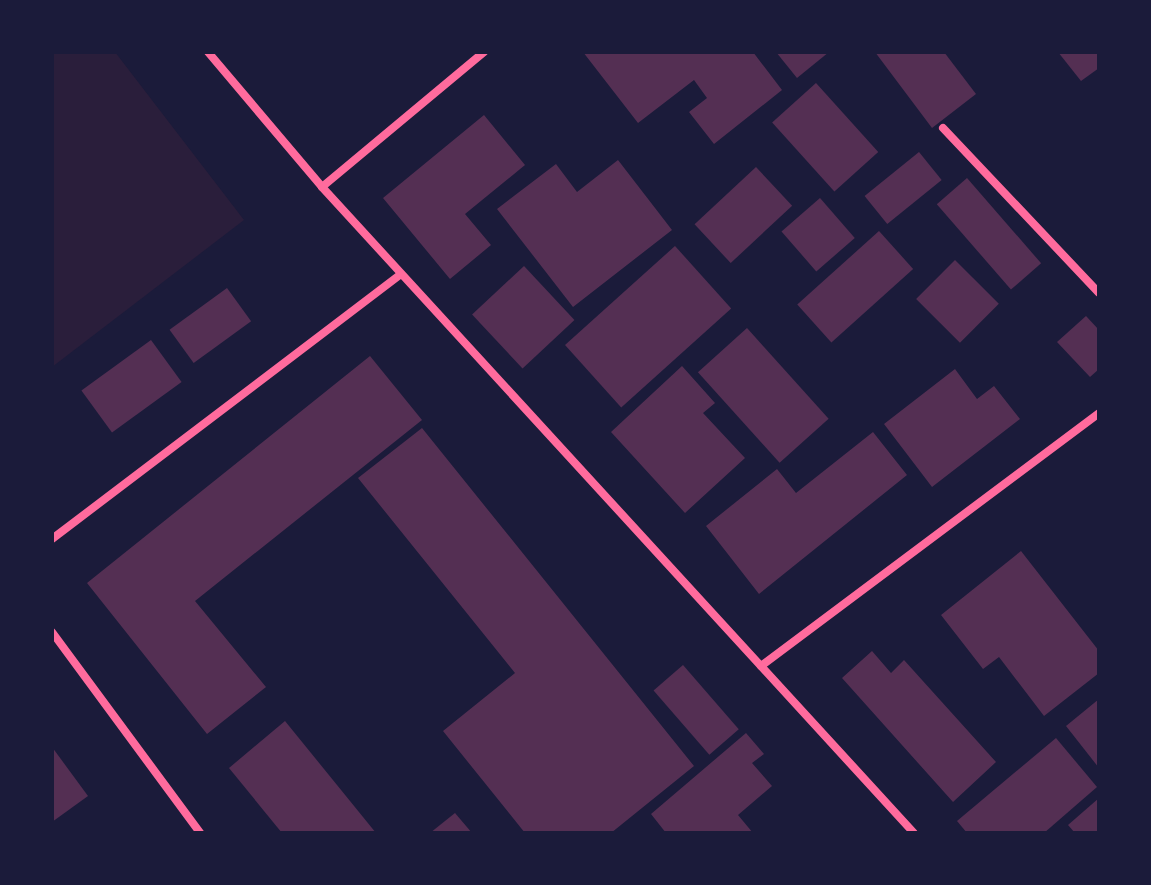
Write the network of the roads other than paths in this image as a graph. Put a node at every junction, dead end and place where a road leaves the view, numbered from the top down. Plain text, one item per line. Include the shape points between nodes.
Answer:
1 (208, 52) edge
2 (484, 52) edge
3 (943, 128) dead end
4 (322, 187) junction
5 (401, 274) junction
6 (1099, 293) edge
7 (1099, 413) edge
8 (52, 539) edge
9 (52, 632) edge
10 (761, 666) junction
11 (200, 833) edge
12 (914, 833) edge

1 - 4 street
2 - 4 street
3 - 6 street
4 - 5 street
5 - 8 street
5 - 10 street
7 - 10 street
9 - 11 street
10 - 12 street

